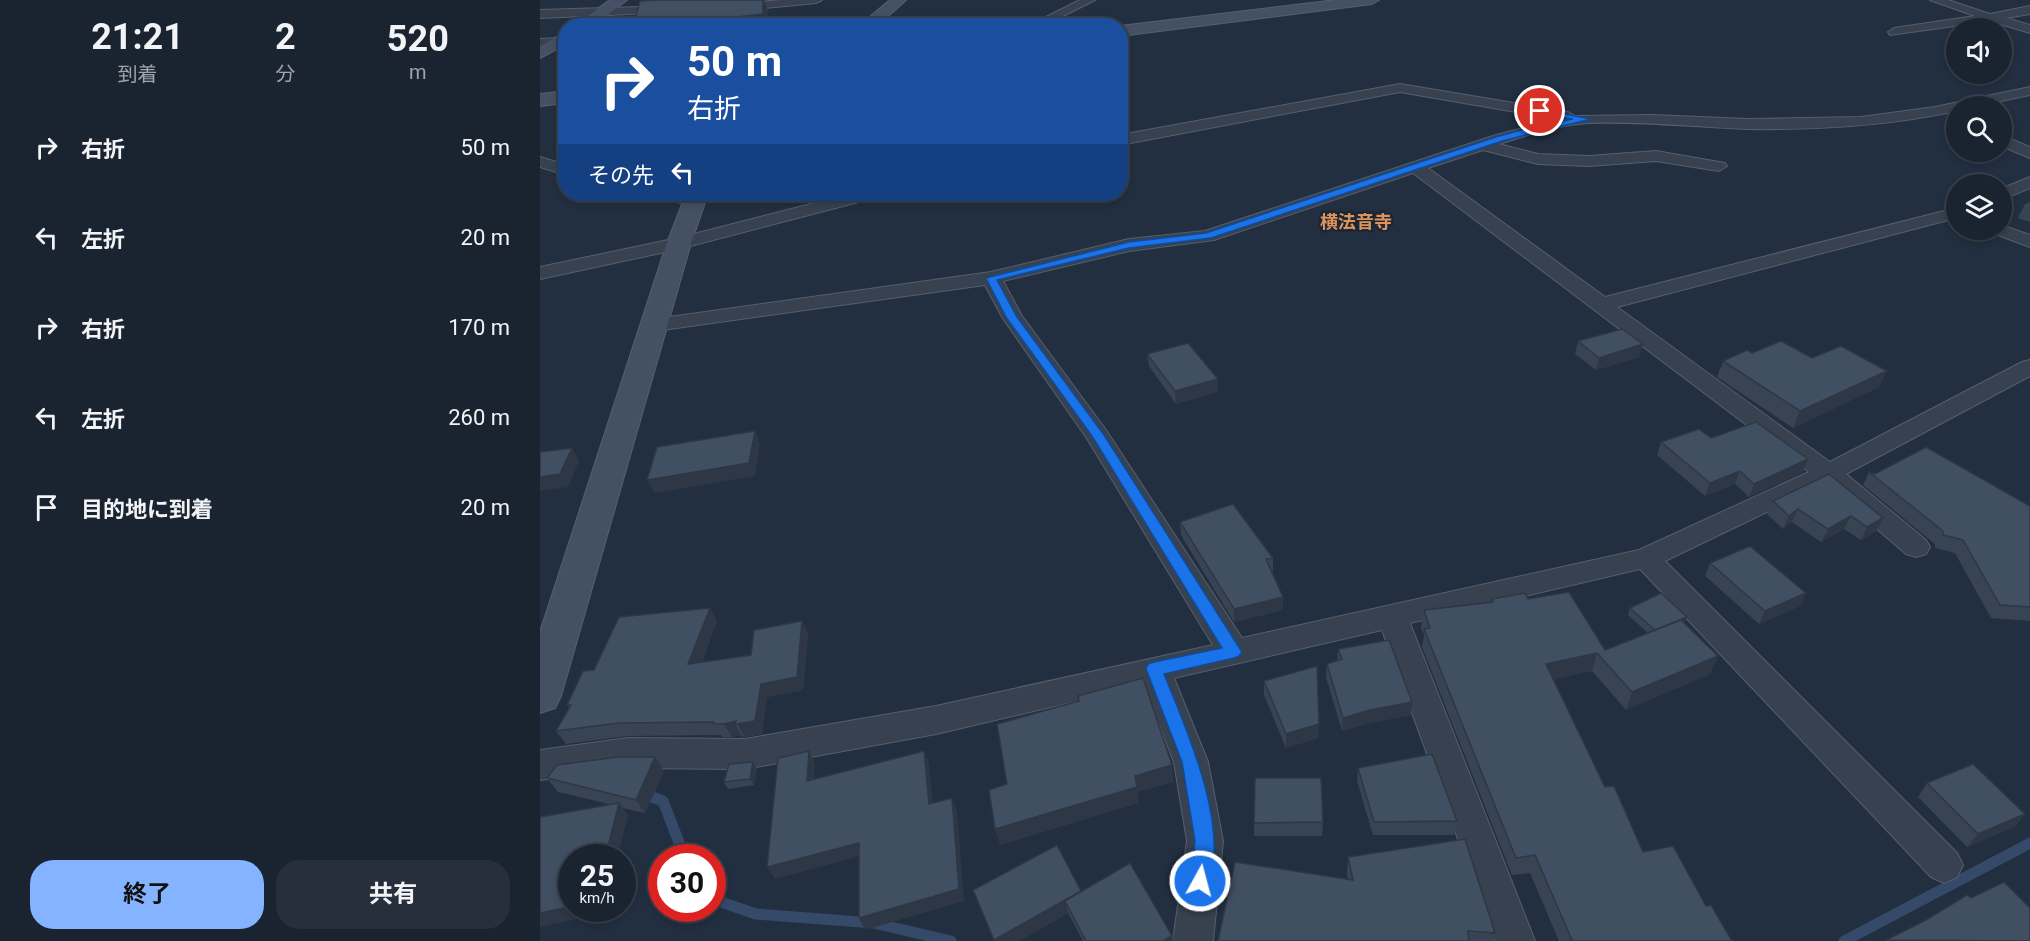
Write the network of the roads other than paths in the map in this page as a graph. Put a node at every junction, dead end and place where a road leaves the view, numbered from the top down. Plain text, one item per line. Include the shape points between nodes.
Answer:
1 (620, 0) edge
2 (816, 0) edge
3 (898, 0) edge
4 (1089, 0) edge
5 (1372, 0) edge
6 (1936, 0) edge
7 (1315, 3) edge
8 (718, 9) edge
9 (684, 10) edge
10 (2030, 10) edge
11 (603, 12) junction
12 (540, 14) edge
13 (1992, 16) junction
14 (594, 18) edge
15 (877, 18) edge
16 (1051, 18) edge
17 (2030, 29) edge
18 (1128, 30) edge
19 (540, 31) edge
20 (1894, 32) dead end
21 (558, 35) edge
22 (558, 38) edge
23 (558, 40) edge
24 (540, 43) edge
25 (540, 53) edge
26 (2030, 91) edge
27 (2003, 96) edge
28 (558, 98) edge
29 (540, 100) edge
30 (2012, 102) edge
31 (2030, 108) edge
32 (1946, 109) edge
33 (1935, 111) junction
34 (1946, 116) edge
35 (1587, 119) junction
36 (1128, 139) edge
37 (1484, 145) junction
38 (2012, 145) edge
39 (2030, 153) edge
40 (540, 162) edge
41 (1719, 166) dead end
42 (558, 168) edge
43 (1417, 168) junction
44 (2030, 182) edge
45 (2012, 190) edge
46 (694, 201) edge
47 (841, 201) edge
48 (1946, 216) edge
49 (2012, 234) edge
50 (2030, 241) edge
51 (679, 243) junction
52 (540, 273) edge
53 (991, 278) junction
54 (1603, 304) junction
55 (655, 325) junction
56 (2030, 367) edge
57 (1828, 472) junction
58 (1916, 547) dead end
59 (1646, 558) junction
60 (1392, 616) junction
61 (1234, 652) junction
62 (1154, 669) junction
63 (540, 696) edge
64 (540, 765) edge
65 (1944, 865) dead end
66 (1193, 941) edge
67 (1515, 941) edge

1 - 11 street
2 - 8 street
3 - 15 street
4 - 16 street
5 - 7 street
6 - 13 street
7 - 18 street
9 - 11 street
10 - 13 street
11 - 12 street
11 - 14 street
13 - 17 street
13 - 20 street
19 - 21 street
22 - 24 street
23 - 25 street
26 - 27 street
28 - 29 street
30 - 31 street
32 - 33 street
33 - 34 street
33 - 35 street via 1850,122 1748,124
35 - 36 street via 1400,88
35 - 37 street via 1532,129
37 - 41 street via 1538,159 1589,161 1656,156
37 - 43 street
38 - 39 street
40 - 42 street
43 - 53 street via 1207,236 1129,245
43 - 54 street
44 - 45 street
46 - 51 street
47 - 51 street
48 - 54 street
49 - 50 street
51 - 52 street
51 - 55 street
53 - 55 street
53 - 61 street via 1012,317 1097,435
54 - 57 street
55 - 63 street
56 - 57 street
57 - 58 street
57 - 59 street
59 - 60 street
59 - 65 street
60 - 61 street
60 - 67 street
61 - 62 street
62 - 64 street via 936,720 745,754 628,753
62 - 66 street via 1191,762 1205,841

